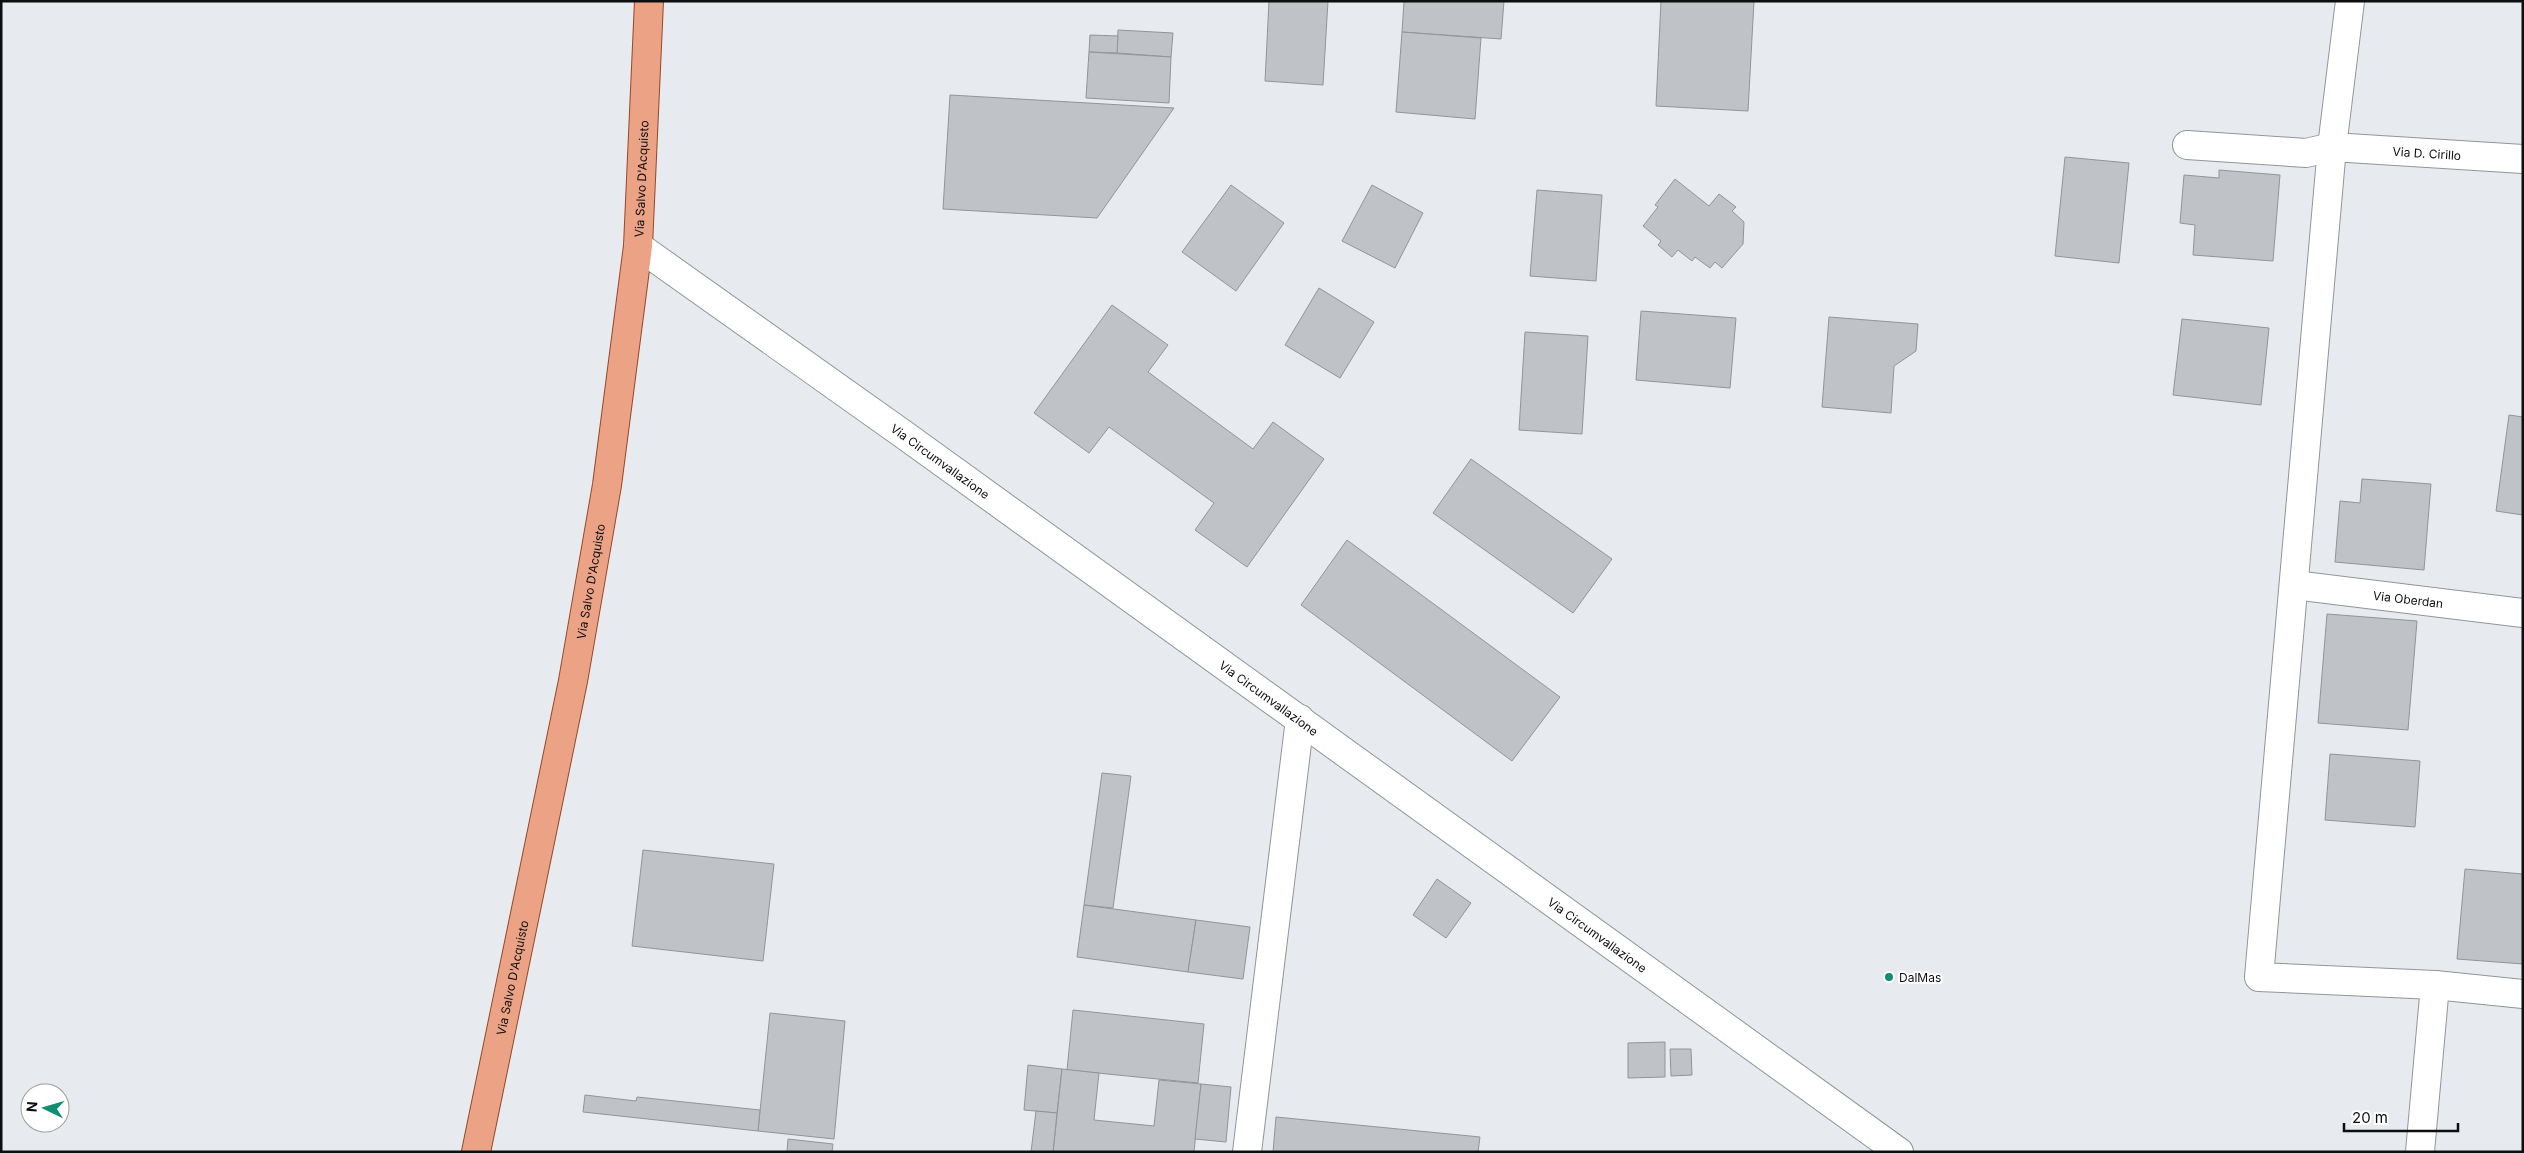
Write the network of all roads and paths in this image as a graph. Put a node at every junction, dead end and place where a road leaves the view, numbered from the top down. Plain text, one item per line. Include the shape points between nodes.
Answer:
1 (649, 1) edge
2 (2350, 1) edge
3 (2187, 145) dead end
4 (2332, 147) junction
5 (2523, 159) edge
6 (638, 246) junction
7 (2294, 584) junction
8 (2523, 613) edge
9 (1300, 719) junction
10 (2435, 985) junction
11 (2523, 994) edge
12 (476, 1152) edge
13 (1247, 1152) edge
14 (1899, 1152) edge
15 (2420, 1152) edge

1 - 6 main road, Via Salvo D'Acquisto
2 - 4 street
3 - 4 street, Via D. Cirillo via 2306,154
4 - 5 street, Via D. Cirillo
4 - 7 street
6 - 9 street, Via Circumvallazione
6 - 12 main road, Via Salvo D'Acquisto via 607,485 571,690
7 - 8 street, Via Oberdan
7 - 10 street via 2259,977
9 - 13 street
9 - 14 street, Via Circumvallazione
10 - 11 street
10 - 15 street

